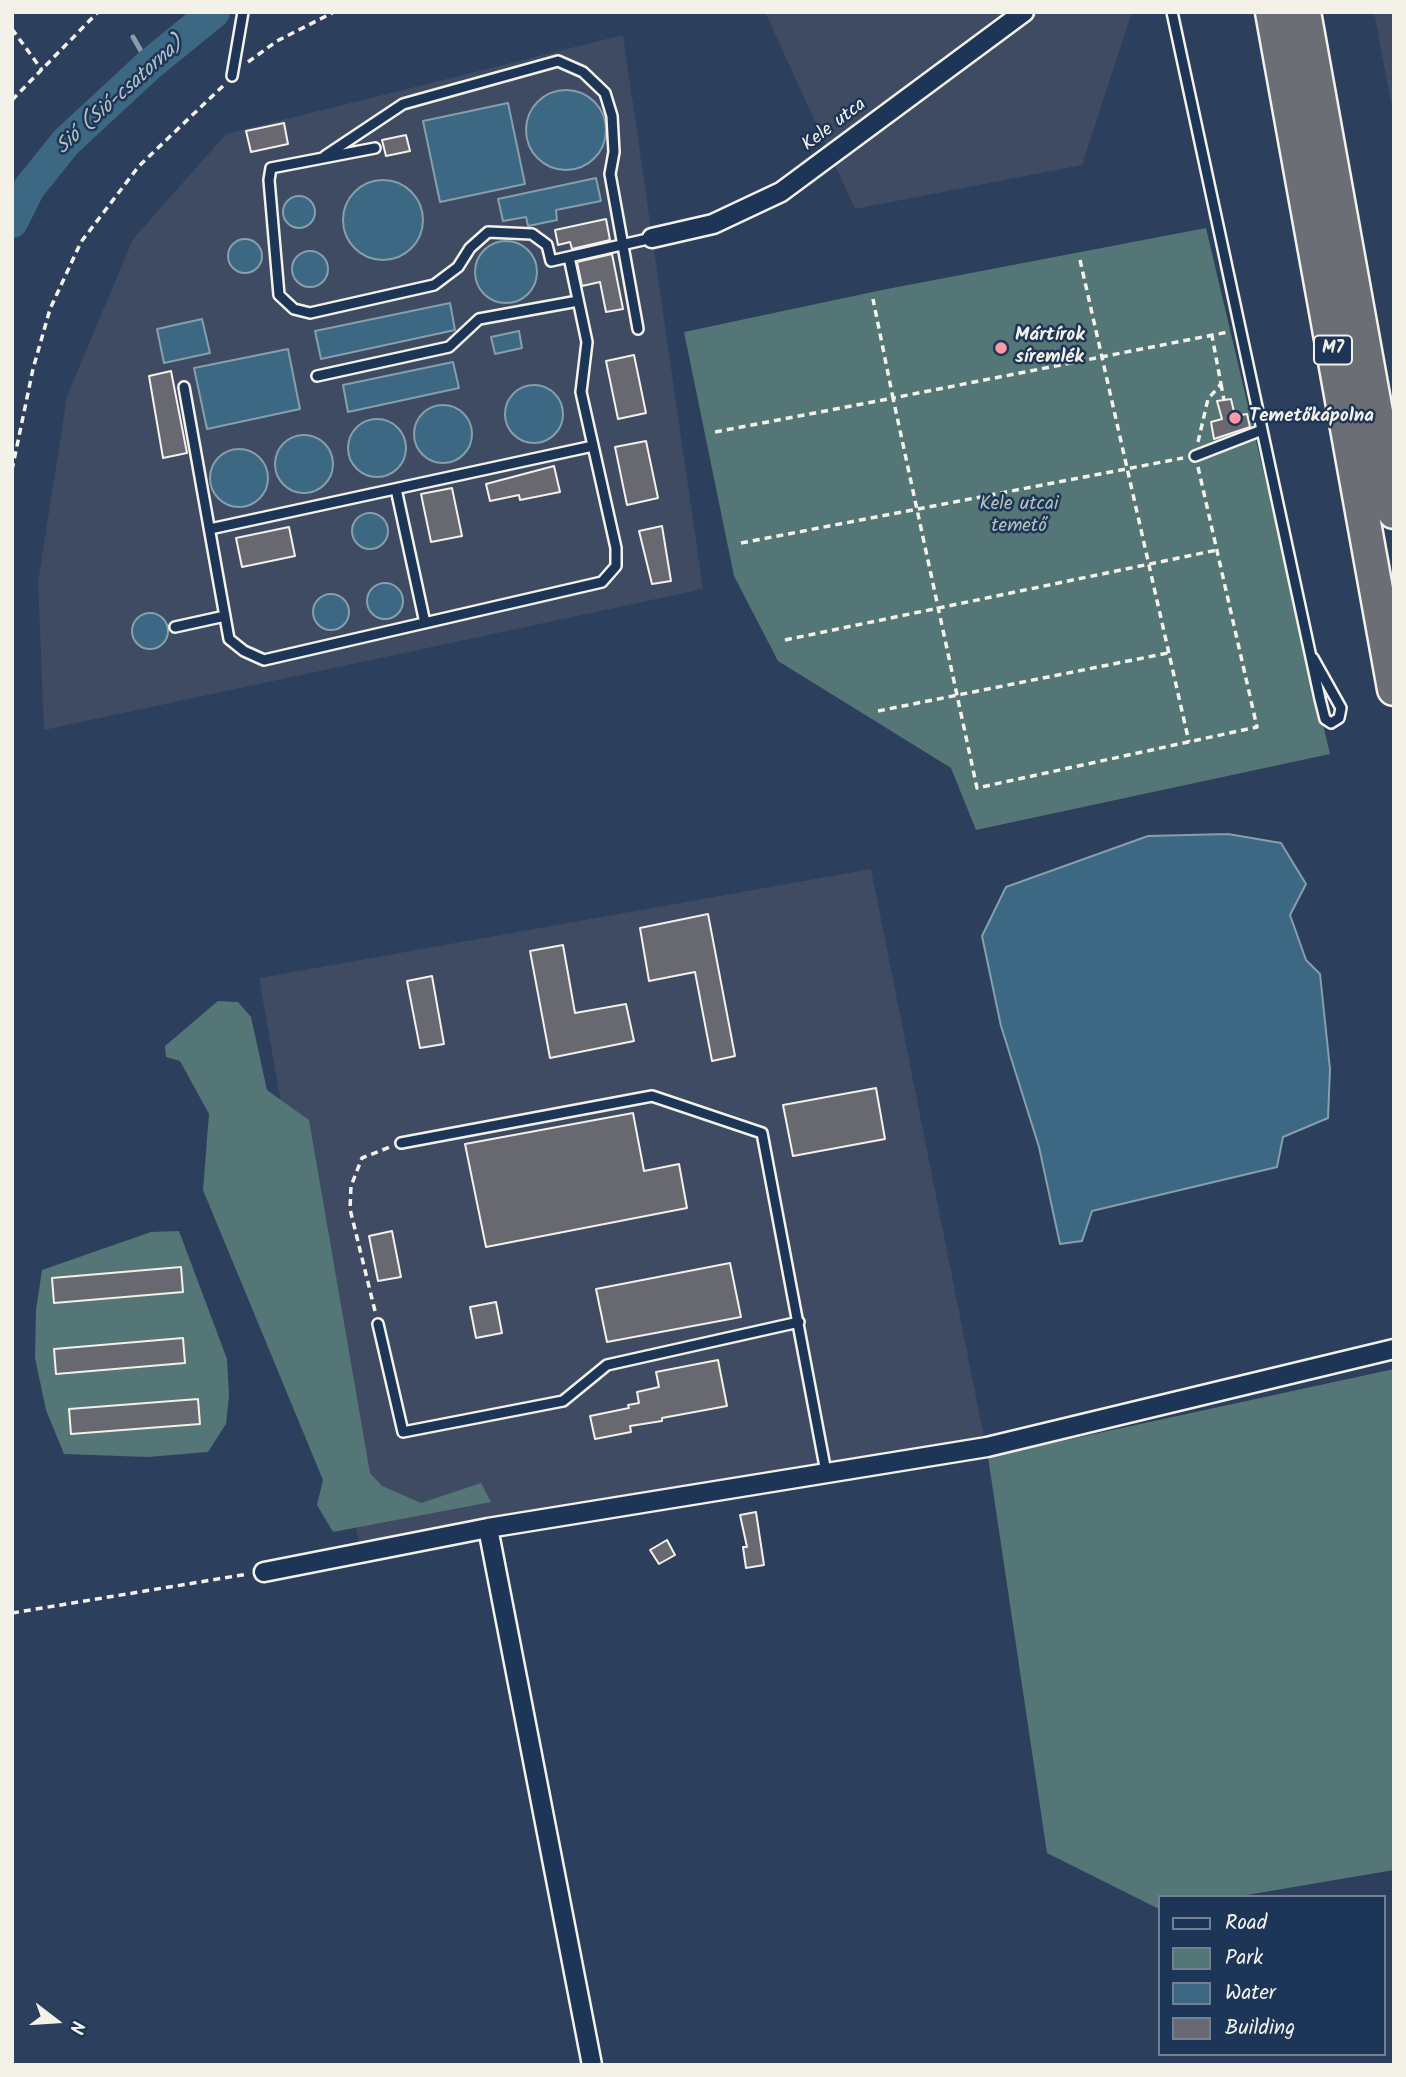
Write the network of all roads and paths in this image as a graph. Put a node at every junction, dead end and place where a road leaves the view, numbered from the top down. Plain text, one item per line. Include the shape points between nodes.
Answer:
1 (98, 12) edge
2 (243, 12) edge
3 (334, 12) edge
4 (1024, 12) edge
5 (1172, 12) edge
6 (1272, 12) edge
7 (1304, 12) edge
8 (12, 29) edge
9 (42, 70) junction
10 (232, 76) junction
11 (12, 100) edge
12 (375, 148) dead end
13 (321, 158) junction
14 (652, 237) joint
15 (623, 244) junction
16 (569, 257) junction
17 (1080, 261) dead end
18 (873, 299) dead end
19 (578, 301) junction
20 (638, 329) dead end
21 (1240, 329) junction
22 (1212, 336) junction
23 (1102, 358) junction
24 (317, 376) dead end
25 (1221, 384) junction
26 (184, 387) dead end
27 (893, 398) junction
28 (1224, 400) dead end
29 (1262, 430) junction
30 (715, 432) dead end
31 (593, 446) junction
32 (1195, 456) junction
33 (1127, 468) junction
34 (12, 470) edge
35 (396, 489) junction
36 (916, 509) junction
37 (1394, 512) edge
38 (210, 529) junction
39 (741, 543) dead end
40 (1217, 550) junction
41 (1148, 564) junction
42 (938, 607) junction
43 (225, 616) junction
44 (425, 623) junction
45 (175, 627) dead end
46 (785, 640) dead end
47 (1168, 653) junction
48 (1313, 658) junction
49 (1394, 688) edge
50 (957, 695) junction
51 (878, 711) dead end
52 (1189, 742) junction
53 (401, 1143) joint
54 (799, 1322) junction
55 (378, 1324) joint
56 (1394, 1349) edge
57 (826, 1472) junction
58 (488, 1528) junction
59 (264, 1572) joint
60 (12, 1613) edge
61 (592, 2065) edge

1 - 9 path
2 - 10 lane
3 - 10 path via 277,41
4 - 14 street, Kele utca via 781,192 713,224
5 - 21 lane
6 - 49 highway, M7
7 - 37 highway, M7
8 - 9 path
9 - 11 path
10 - 34 path via 139,166 81,243 50,309
12 - 13 lane
13 - 15 lane via 403,104 558,61 583,72 604,93 612,116 610,174
13 - 16 lane via 271,168 279,295 294,309 310,313 434,285 458,267 488,232 533,234 547,245 551,261
14 - 15 lane
15 - 16 lane
15 - 20 lane
16 - 19 lane
17 - 23 path
18 - 27 path
19 - 24 lane via 479,319 449,347
19 - 31 lane via 587,342 581,391
21 - 22 path
21 - 29 lane
22 - 23 path
22 - 25 path
23 - 27 path
23 - 33 path
25 - 28 path
25 - 32 path via 1208,399
26 - 38 lane
27 - 30 path
27 - 36 path
29 - 32 lane
29 - 48 lane
31 - 35 lane
31 - 44 lane via 616,548 616,566 602,582
32 - 33 path
32 - 40 path
33 - 36 path
33 - 41 path
35 - 38 lane
35 - 44 lane
36 - 39 path
36 - 42 path
38 - 43 lane
40 - 41 path
40 - 52 path via 1257,727
41 - 42 path
41 - 47 path
42 - 46 path
42 - 50 path
43 - 44 lane via 229,639 264,660
43 - 45 lane
47 - 50 path
47 - 52 path
48 - 48 lane via 1325,719 1331,723 1339,718 1341,708
50 - 51 path
50 - 52 path via 977,788
53 - 54 lane via 652,1096 762,1133
53 - 55 path via 362,1158 351,1186 351,1209
54 - 55 lane via 607,1365 563,1401 403,1432
54 - 57 lane
56 - 57 street via 987,1447
57 - 58 street
58 - 59 street
58 - 61 street
59 - 60 path

